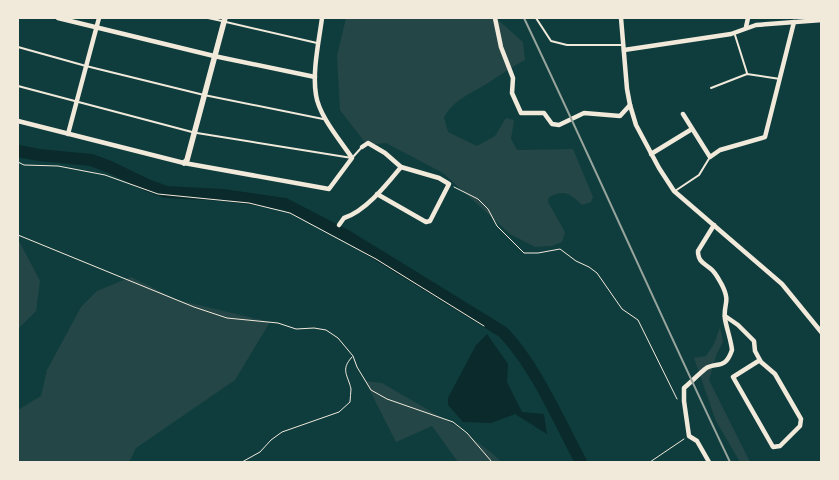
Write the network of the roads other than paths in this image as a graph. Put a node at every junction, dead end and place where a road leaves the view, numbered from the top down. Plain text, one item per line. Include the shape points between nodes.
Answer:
1 (58, 18) edge
2 (99, 18) edge
3 (208, 18) edge
4 (322, 18) edge
5 (495, 18) edge
6 (536, 18) edge
7 (620, 18) edge
8 (748, 18) edge
9 (224, 20) edge
10 (783, 20) edge
11 (822, 20) edge
12 (794, 22) junction
13 (746, 27) junction
14 (96, 28) junction
15 (734, 32) junction
16 (319, 43) junction
17 (18, 47) edge
18 (624, 48) junction
19 (214, 56) junction
20 (86, 66) junction
21 (747, 74) junction
22 (315, 77) junction
23 (780, 79) junction
24 (18, 86) edge
25 (711, 88) dead end
26 (204, 95) junction
27 (76, 102) junction
28 (630, 105) junction
29 (683, 114) dead end
30 (326, 119) junction
31 (18, 121) edge
32 (692, 129) junction
33 (194, 133) junction
34 (68, 134) junction
35 (362, 147) joint
36 (651, 154) junction
37 (710, 157) junction
38 (352, 158) junction
39 (184, 163) junction
40 (401, 167) junction
41 (674, 191) junction
42 (377, 194) junction
43 (339, 225) dead end
44 (714, 225) junction
45 (725, 316) junction
46 (822, 333) edge
47 (760, 360) junction
48 (709, 462) edge

1 - 14 street
2 - 14 street
3 - 9 lane
4 - 16 street
5 - 28 street via 501,47 513,78 512,93 521,113 544,113 552,124 559,125 584,113 620,116
6 - 18 lane via 551,41
7 - 18 street
8 - 13 street
9 - 16 lane
9 - 19 street
10 - 12 street
10 - 13 street
11 - 12 street
12 - 23 street
13 - 15 street
14 - 19 street
14 - 20 street
15 - 18 street
15 - 21 lane
16 - 22 street
17 - 20 lane
18 - 28 street
19 - 22 street
19 - 26 street
20 - 26 lane
20 - 27 street
21 - 23 lane
21 - 25 lane
22 - 30 street via 316,96
23 - 37 street via 765,137 720,150
24 - 27 lane
26 - 30 lane
26 - 33 street
27 - 33 lane
27 - 34 street
28 - 36 street
29 - 32 street
30 - 38 street
31 - 34 street
32 - 36 street
32 - 37 street
33 - 38 lane
33 - 39 street
34 - 39 street
35 - 38 lane
35 - 40 street via 368,143
36 - 41 street
37 - 41 lane via 699,175
38 - 39 street via 329,189
40 - 42 street
40 - 42 street via 449,184 430,221 426,222
41 - 44 street
42 - 43 street
44 - 45 street via 698,256 719,278 728,300
44 - 46 street via 782,284
45 - 47 street via 754,341
45 - 48 street via 732,350 730,356 720,366 707,367 684,388 689,436 697,441
47 - 47 street via 775,374 801,419 800,426 780,446 773,447 733,377

